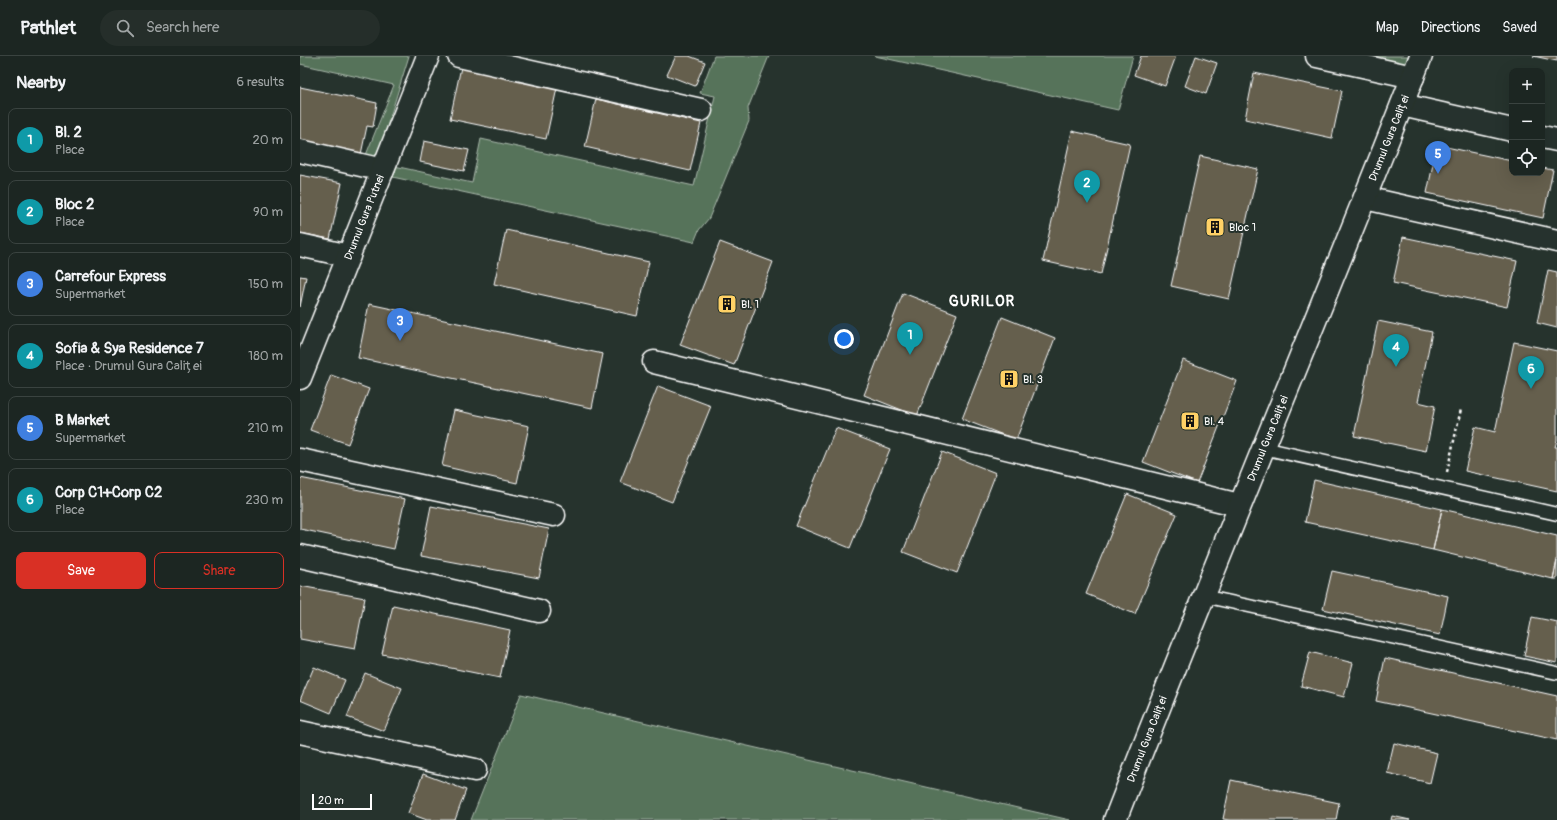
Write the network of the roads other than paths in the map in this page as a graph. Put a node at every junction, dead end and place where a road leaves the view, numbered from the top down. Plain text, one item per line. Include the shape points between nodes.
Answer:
1 (428, 56) edge
2 (459, 56) edge
3 (1316, 56) edge
4 (1421, 56) edge
5 (1413, 78) junction
6 (1402, 105) junction
7 (701, 110) dead end
8 (1509, 129) edge
9 (1545, 138) edge
10 (1557, 140) edge
11 (300, 151) edge
12 (383, 170) junction
13 (1365, 198) junction
14 (1557, 241) edge
15 (300, 245) edge
16 (348, 256) junction
17 (308, 338) edge
18 (654, 362) dead end
19 (300, 378) edge
20 (1263, 448) junction
21 (300, 460) edge
22 (1239, 505) junction
23 (1557, 514) edge
24 (554, 515) dead end
25 (300, 556) edge
26 (1203, 596) junction
27 (539, 611) dead end
28 (1557, 674) edge
29 (300, 732) edge
30 (475, 770) dead end
31 (1115, 820) edge

1 - 12 street, Drumul Gura Putnei
2 - 7 street
3 - 5 street
4 - 5 street, Drumul Gura Caliței
5 - 6 street, Drumul Gura Caliței
6 - 8 street
6 - 13 street, Drumul Gura Caliței
9 - 10 street
11 - 12 street
12 - 16 street, Drumul Gura Putnei
13 - 14 street
13 - 20 street, Drumul Gura Caliței
15 - 16 street
16 - 17 street, Drumul Gura Putnei
17 - 19 street, Drumul Gura Putnei
18 - 22 street
20 - 22 street, Drumul Gura Caliței
20 - 23 lane
21 - 24 street
22 - 26 street, Drumul Gura Caliței
25 - 27 street
26 - 28 lane
26 - 31 street, Drumul Gura Caliței
29 - 30 street

